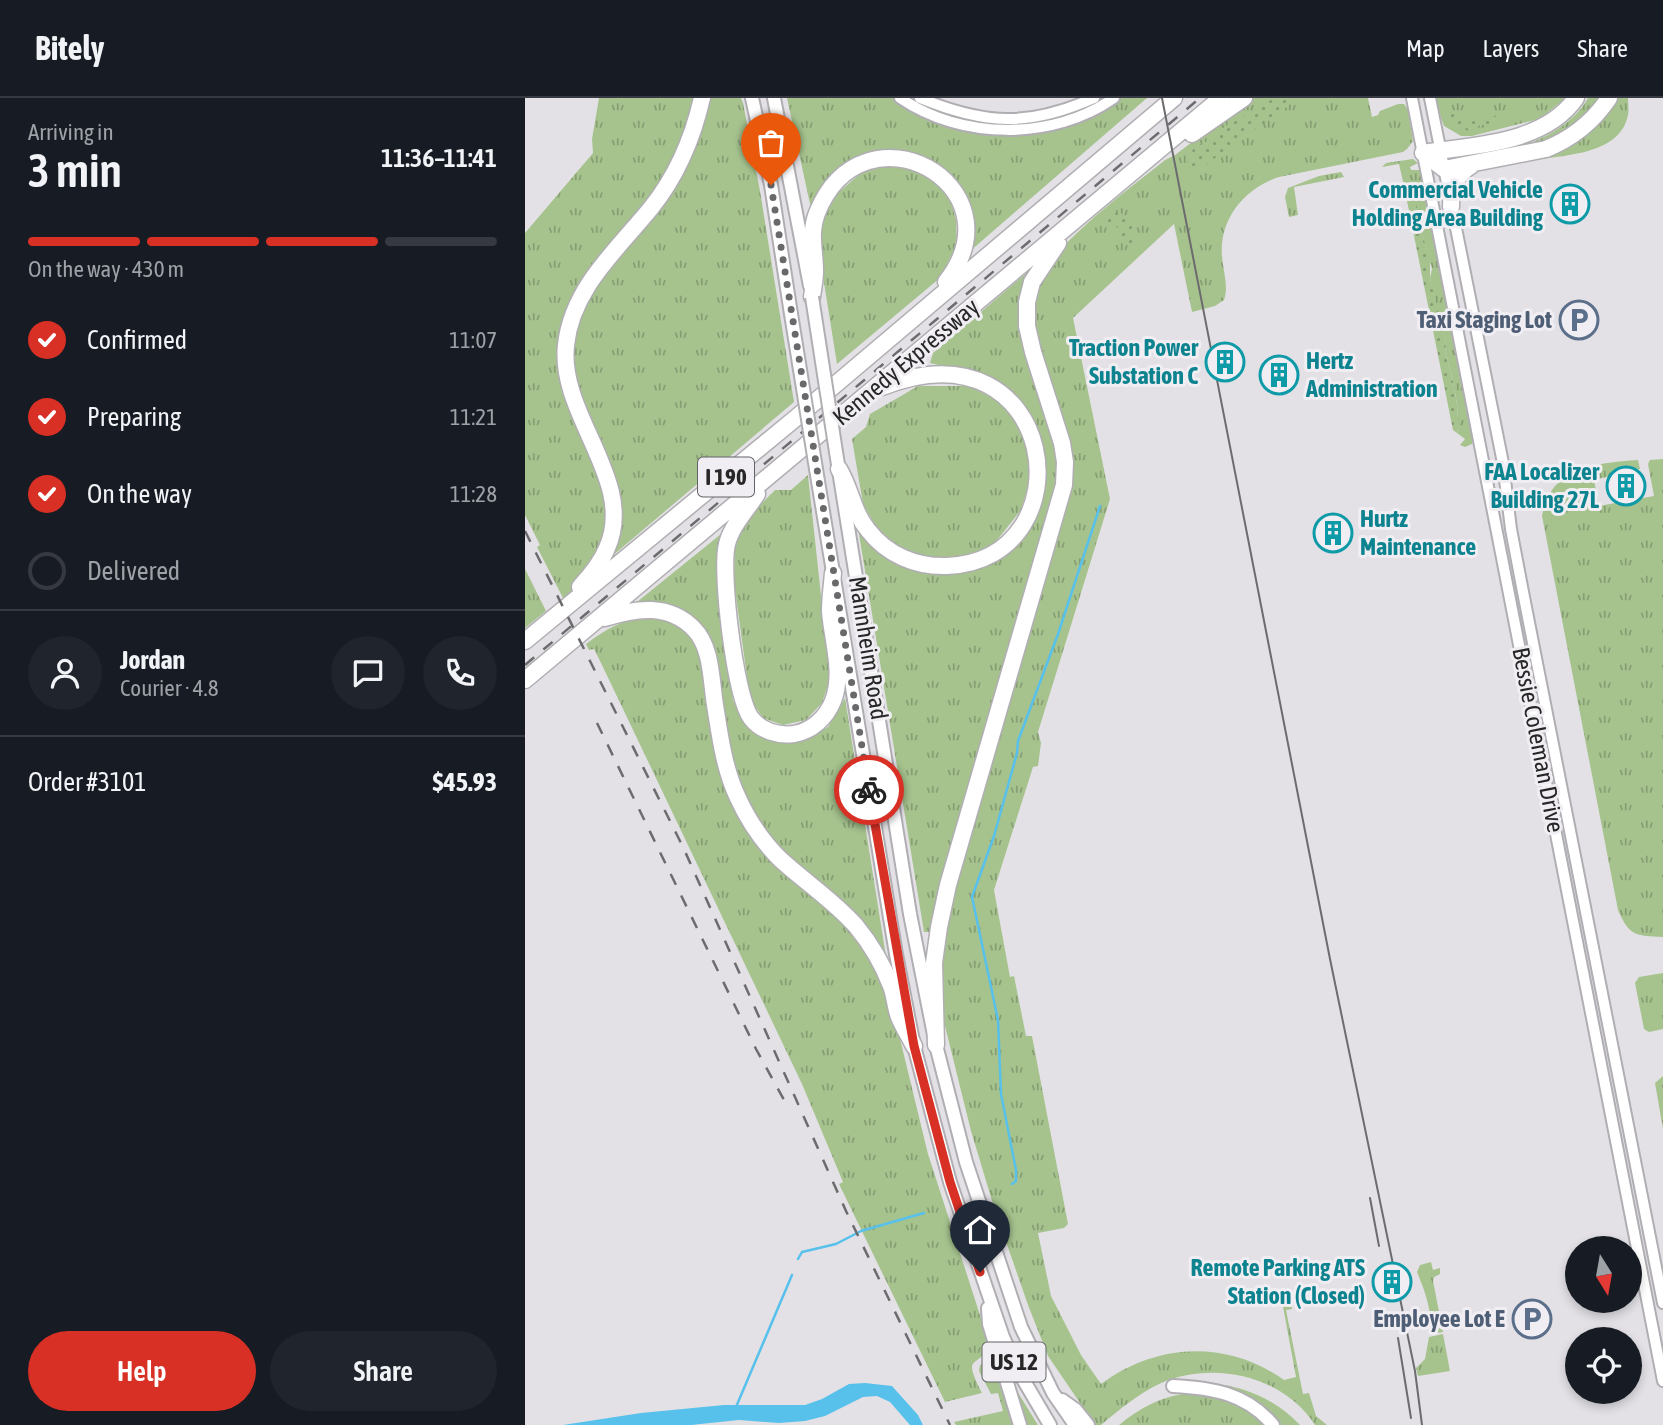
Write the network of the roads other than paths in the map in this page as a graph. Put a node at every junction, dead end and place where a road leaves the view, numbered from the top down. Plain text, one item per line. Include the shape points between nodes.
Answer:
1 (702, 98) edge
2 (752, 98) edge
3 (774, 98) edge
4 (900, 98) edge
5 (920, 98) edge
6 (1094, 98) edge
7 (1114, 98) edge
8 (1174, 98) edge
9 (1221, 98) edge
10 (1244, 98) edge
11 (1412, 98) edge
12 (1430, 98) edge
13 (1576, 98) edge
14 (1609, 98) edge
15 (1440, 150) junction
16 (1159, 151) junction
17 (1423, 153) junction
18 (1476, 164) junction
19 (1444, 169) junction
20 (1451, 207) junction
21 (1075, 219) junction
22 (812, 297) junction
23 (893, 336) junction
24 (865, 397) junction
25 (839, 469) junction
26 (763, 483) junction
27 (833, 573) junction
28 (557, 615) junction
29 (599, 619) junction
30 (525, 641) edge
31 (525, 680) edge
32 (936, 1045) junction
33 (914, 1046) junction
34 (987, 1294) junction
35 (1663, 1303) edge
36 (1663, 1381) edge
37 (1173, 1386) dead end
38 (1053, 1393) junction
39 (1020, 1425) edge
40 (1050, 1425) edge
41 (1075, 1425) edge
42 (1088, 1425) edge
43 (1273, 1425) edge

1 - 28 highway via 669,183 576,304 566,342 566,373 614,510 608,547 596,569
2 - 27 main road, Mannheim Road / US 12, bridge via 771,185
3 - 22 main road, Mannheim Road / US 12
4 - 7 street via 951,122 1015,129 1073,119
5 - 6 street via 951,111 1005,120 1048,115
8 - 23 highway, Kennedy Expressway / I 190
9 - 16 highway, Kennedy Expressway / I 190
10 - 16 highway via 1198,131
11 - 17 street, Bessie Coleman Drive
12 - 15 street, Bessie Coleman Drive
13 - 15 highway via 1557,117 1524,135
14 - 18 highway via 1583,128 1560,143
15 - 17 highway
15 - 19 street, Bessie Coleman Drive
16 - 21 highway, Kennedy Expressway / I 190
17 - 19 highway
17 - 36 street, Bessie Coleman Drive
18 - 19 highway
18 - 20 highway via 1458,177
19 - 20 street, Bessie Coleman Drive
20 - 35 street, Bessie Coleman Drive
21 - 24 highway, Kennedy Expressway / I 190
21 - 32 highway via 1045,259 1027,302 1033,352 1062,443 1063,485 948,885 934,963
22 - 23 highway via 812,230 822,201 838,180 873,159 921,162 944,178 960,202 965,218 964,249 946,282
22 - 25 main road, Mannheim Road / US 12, bridge
23 - 28 highway, Kennedy Expressway / I 190
24 - 25 highway via 896,382 931,375 971,377 990,387 1026,422 1039,466 1036,495 1025,522 993,554 973,562 934,567 890,551 868,530
24 - 26 highway, Kennedy Expressway / I 190
25 - 32 main road, Mannheim Road / US 12
26 - 27 highway via 733,530 725,576 742,698 752,720 773,733 801,733 823,718 832,703 837,676 830,609
26 - 29 highway, Kennedy Expressway / I 190
27 - 33 main road, Mannheim Road / US 12
28 - 30 highway, Kennedy Expressway / I 190
29 - 31 highway, Kennedy Expressway / I 190
29 - 33 highway via 655,610 679,617 700,635 724,756 745,813 779,858 839,909 865,938 887,977
32 - 38 main road, Mannheim Road / US 12 via 966,1162 1003,1274 1021,1327
33 - 34 main road, Mannheim Road / US 12 via 950,1182
34 - 39 main road via 989,1324
34 - 40 main road, Mannheim Road / US 12 via 1020,1374
37 - 43 main road via 1231,1394
38 - 41 main road, Mannheim Road / US 12
38 - 42 main road

